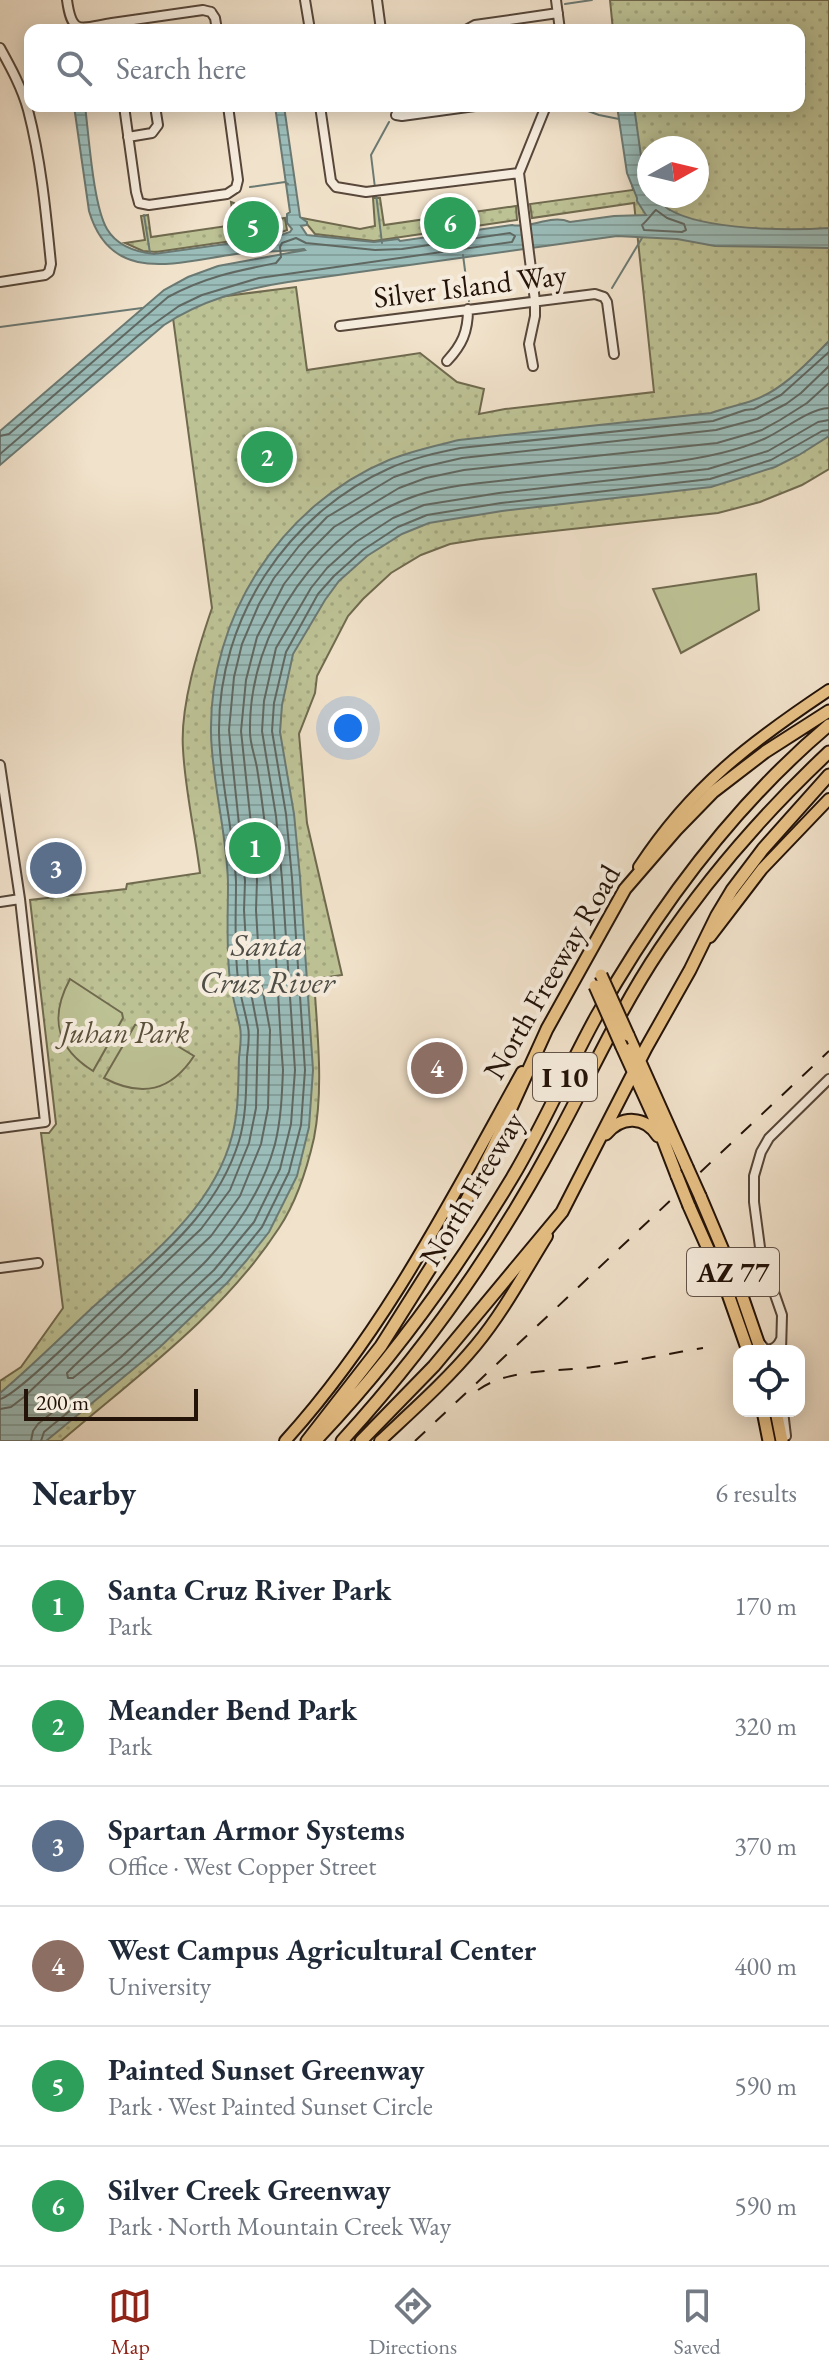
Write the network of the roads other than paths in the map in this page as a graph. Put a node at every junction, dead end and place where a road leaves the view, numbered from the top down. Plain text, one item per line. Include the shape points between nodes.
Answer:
1 (67, 0) edge
2 (305, 0) edge
3 (377, 0) edge
4 (556, 0) edge
5 (558, 13) junction
6 (73, 24) edge
7 (123, 24) edge
8 (216, 24) edge
9 (309, 24) edge
10 (380, 24) edge
11 (482, 24) edge
12 (559, 24) edge
13 (0, 48) edge
14 (24, 99) edge
15 (29, 112) edge
16 (125, 112) edge
17 (156, 112) edge
18 (229, 112) edge
19 (321, 112) edge
20 (431, 112) edge
21 (544, 112) edge
22 (393, 113) edge
23 (128, 137) junction
24 (519, 173) junction
25 (0, 282) edge
26 (535, 301) junction
27 (468, 309) junction
28 (340, 326) dead end
29 (614, 354) dead end
30 (447, 361) dead end
31 (533, 366) dead end
32 (829, 690) edge
33 (829, 711) edge
34 (829, 725) edge
35 (829, 752) edge
36 (0, 765) edge
37 (829, 775) edge
38 (828, 801) edge
39 (625, 889) junction
40 (20, 899) junction
41 (0, 902) edge
42 (583, 964) junction
43 (690, 970) junction
44 (547, 1029) junction
45 (639, 1061) junction
46 (633, 1073) junction
47 (829, 1079) edge
48 (0, 1128) edge
49 (669, 1158) junction
50 (588, 1162) junction
51 (562, 1212) junction
52 (38, 1263) dead end
53 (0, 1268) edge
54 (755, 1333) junction
55 (782, 1334) junction
56 (746, 1345) edge
57 (759, 1345) edge
58 (781, 1345) edge
59 (764, 1417) edge
60 (778, 1417) edge
61 (783, 1417) edge
62 (285, 1441) edge
63 (307, 1441) edge
64 (316, 1441) edge
65 (342, 1441) edge
66 (361, 1441) edge
67 (380, 1441) edge
68 (769, 1441) edge
69 (784, 1441) edge

1 - 6 street
2 - 9 street
3 - 10 street
4 - 5 street
5 - 11 street
5 - 12 street
7 - 8 street via 203,10 213,10
13 - 14 street
15 - 25 street via 51,272
16 - 23 street
17 - 23 street via 158,125 152,133
18 - 23 street via 238,190 227,194 138,204
19 - 24 street via 332,185 343,189 366,192
20 - 22 street
21 - 24 street
24 - 26 street
26 - 27 street, Silver Island Way
26 - 29 street, Silver Island Way via 604,296
26 - 31 street via 529,344
27 - 28 street, Silver Island Way
27 - 30 street via 463,342
32 - 39 main road, North Freeway Road via 717,774 670,824
33 - 39 highway via 713,792
34 - 64 highway, North Freeway / I 10 via 743,810 681,885 620,976 512,1176 456,1265 397,1347
35 - 65 highway, North Freeway / I 10 via 758,822 681,918 616,1021 555,1140 490,1249 411,1359
36 - 40 street
37 - 43 highway via 732,890
38 - 43 main road via 744,891
39 - 42 highway, North Freeway Road
40 - 41 street
40 - 48 street via 45,1122
42 - 44 highway, North Freeway Road
42 - 45 highway, AZ 77, bridge via 601,975
42 - 46 highway, AZ 77, bridge
43 - 45 highway
44 - 62 main road, North Freeway Road via 381,1318
44 - 63 highway via 438,1256 381,1346
45 - 46 highway
45 - 54 highway, AZ 77, bridge
46 - 49 highway, AZ 77
46 - 50 highway
47 - 55 street via 773,1134 755,1168 763,1261 781,1311
49 - 50 highway via 653,1128 629,1120 611,1128
49 - 56 highway, AZ 77, bridge
50 - 51 highway
51 - 66 highway via 434,1366
51 - 67 main road via 477,1344
52 - 53 street
54 - 55 street via 767,1349 776,1347
54 - 57 highway, AZ 77
55 - 58 street
59 - 68 highway
60 - 69 highway
61 - 69 street

